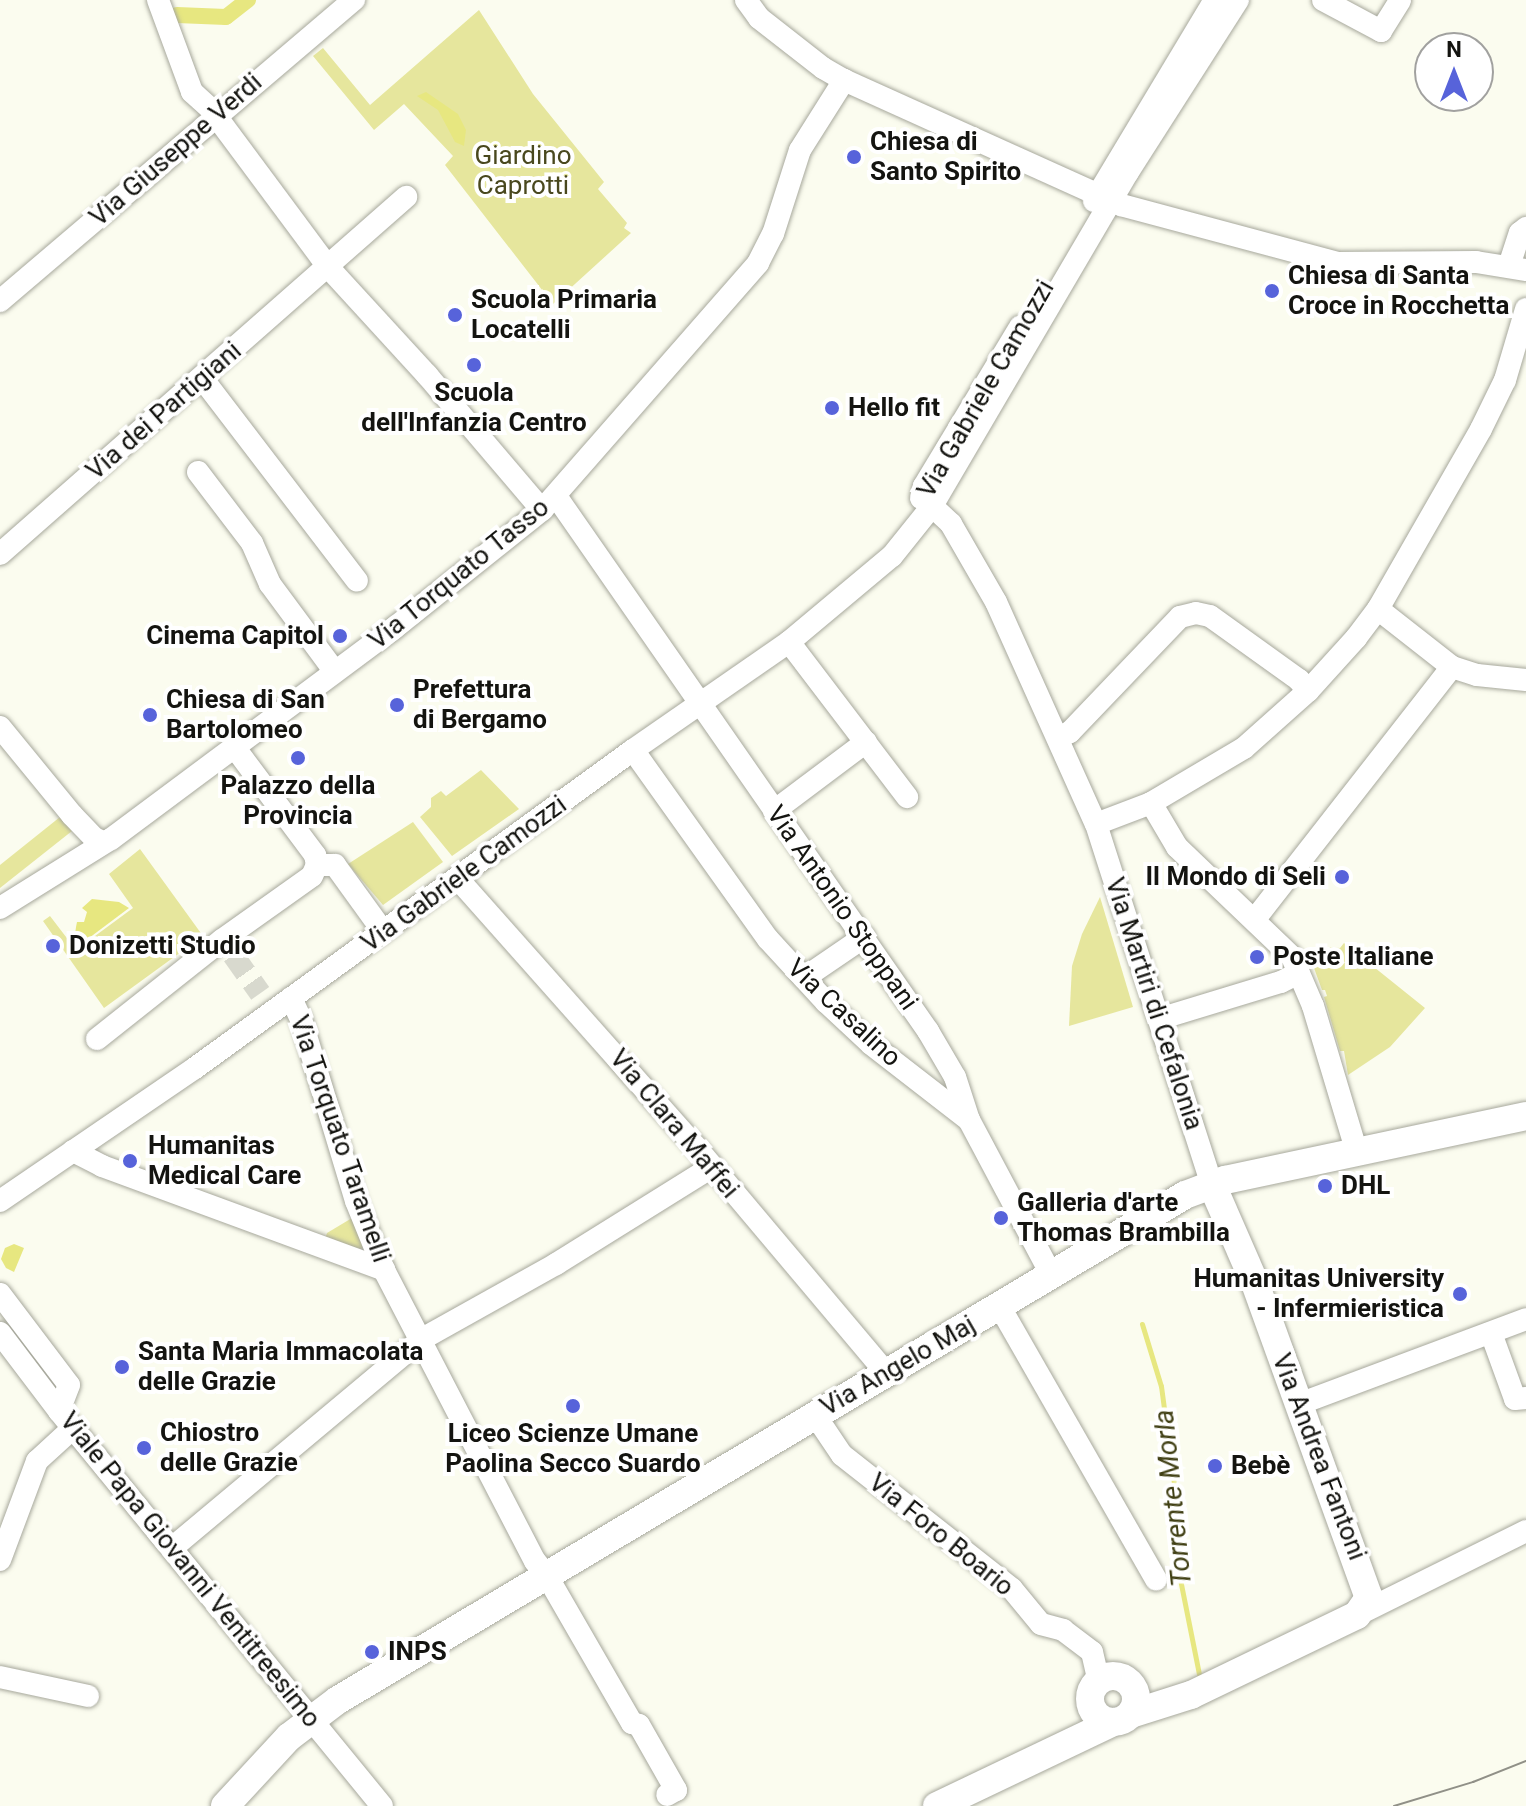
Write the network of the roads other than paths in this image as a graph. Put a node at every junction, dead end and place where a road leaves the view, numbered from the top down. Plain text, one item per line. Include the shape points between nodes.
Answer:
1 (158, 0) edge
2 (354, 0) edge
3 (746, 0) edge
4 (1215, 0) edge
5 (1238, 0) edge
6 (1247, 0) edge
7 (1323, 0) edge
8 (1400, 0) edge
9 (1356, 8) edge
10 (844, 80) junction
11 (216, 117) junction
12 (1126, 172) junction
13 (406, 197) dead end
14 (1104, 206) junction
15 (1526, 228) edge
16 (328, 267) junction
17 (1517, 268) edge
18 (0, 301) edge
19 (1526, 309) edge
20 (202, 378) junction
21 (198, 472) dead end
22 (928, 496) junction
23 (549, 503) junction
24 (0, 554) edge
25 (357, 581) dead end
26 (1378, 609) junction
27 (789, 642) junction
28 (1452, 667) junction
29 (335, 672) junction
30 (1526, 680) edge
31 (1308, 691) junction
32 (701, 705) junction
33 (0, 727) edge
34 (1058, 738) junction
35 (866, 742) junction
36 (235, 748) junction
37 (633, 750) junction
38 (907, 797) dead end
39 (1151, 803) junction
40 (774, 811) junction
41 (1096, 824) junction
42 (103, 842) junction
43 (317, 865) junction
44 (458, 879) junction
45 (0, 908) edge
46 (1255, 919) junction
47 (382, 930) junction
48 (864, 937) junction
49 (1299, 973) junction
50 (804, 978) junction
51 (260, 993) tunnel mouth
52 (282, 1005) junction
53 (1159, 1019) junction
54 (97, 1039) dead end
55 (1526, 1116) edge
56 (969, 1120) junction
57 (73, 1151) junction
58 (1357, 1153) junction
59 (712, 1167) junction
60 (1256, 1173) junction
61 (1212, 1185) junction
62 (0, 1201) edge
63 (1243, 1257) junction
64 (384, 1270) junction
65 (1051, 1274) junction
66 (0, 1294) edge
67 (1000, 1307) junction
68 (1526, 1319) edge
69 (0, 1333) edge
70 (1491, 1333) junction
71 (422, 1339) junction
72 (886, 1373) junction
73 (1526, 1398) edge
74 (1299, 1404) junction
75 (815, 1415) junction
76 (66, 1419) junction
77 (1526, 1531) edge
78 (172, 1548) junction
79 (0, 1560) edge
80 (547, 1576) junction
81 (1156, 1579) dead end
82 (1375, 1599) junction
83 (0, 1677) edge
84 (1099, 1682) joint
85 (88, 1696) dead end
86 (310, 1718) junction
87 (1122, 1718) junction
88 (667, 1795) dead end
89 (225, 1806) edge
90 (382, 1806) edge
91 (937, 1806) edge

1 - 11 street, Via Antonio Stoppani via 192,92
2 - 11 street, Via Giuseppe Verdi
3 - 10 street via 759,18
4 - 12 street
5 - 12 street
6 - 12 street
7 - 9 street
8 - 9 street via 1381,31
10 - 14 street
10 - 23 street, Via Torquato Tasso via 800,150 758,263
11 - 16 street, Via Antonio Stoppani
11 - 18 street, Via Giuseppe Verdi
12 - 14 street
13 - 16 street, Via dei Partigiani
14 - 17 street via 1337,263 1444,261
14 - 22 street, Via Gabriele Camozzi via 948,450
14 - 22 street, Via Gabriele Camozzi via 950,495
15 - 17 street via 1520,233
16 - 20 street, Via dei Partigiani
16 - 23 street, Via Antonio Stoppani via 457,413
19 - 26 street via 1505,380
20 - 24 street, Via dei Partigiani
20 - 25 street
21 - 29 street via 252,543 270,584
22 - 27 street, Via Gabriele Camozzi via 913,530 868,578
22 - 34 street, Via Martiri di Cefalonia via 951,524 996,602
23 - 29 street, Via Torquato Tasso
23 - 32 street, Via Antonio Stoppani
26 - 28 street
26 - 31 street
27 - 32 street, Via Gabriele Camozzi
27 - 35 street
28 - 30 street
28 - 46 street
29 - 36 street, Via Torquato Tasso
31 - 34 street via 1210,616 1196,613 1180,617 1070,732
31 - 39 street via 1244,748
32 - 37 street, Via Gabriele Camozzi
32 - 40 street, Via Antonio Stoppani
33 - 42 street via 72,815
34 - 41 street, Via Martiri di Cefalonia
35 - 38 street
35 - 40 street
36 - 42 street, Via Torquato Tasso
36 - 43 street via 315,855
37 - 44 street, Via Gabriele Camozzi
37 - 50 street, Via Casalino via 768,939
39 - 41 street
39 - 46 street via 1174,841
40 - 48 street, Via Antonio Stoppani
41 - 53 street, Via Martiri di Cefalonia
42 - 45 street, Via Torquato Tasso
43 - 47 street via 335,865
43 - 54 street via 312,876 228,948
44 - 47 street, Via Gabriele Camozzi
44 - 59 street, Via Clara Maffei
46 - 49 street via 1292,957
47 - 52 street, Via Gabriele Camozzi
48 - 50 street
48 - 56 street, Via Antonio Stoppani via 955,1077
49 - 53 street
49 - 58 street
50 - 56 street, Via Casalino via 871,1044
51 - 52 street, Via Torquato Taramelli
52 - 57 street, Via Gabriele Camozzi
52 - 64 street, Via Torquato Taramelli via 301,1019 356,1201
53 - 61 street, Via Martiri di Cefalonia
55 - 58 main road, Via Angelo Maj
56 - 65 street, Via Casalino
57 - 62 street, Via Gabriele Camozzi
57 - 64 street
58 - 60 main road, Via Angelo Maj
59 - 71 street via 602,1237
59 - 72 street, Via Clara Maffei
60 - 61 main road, Via Angelo Maj
60 - 63 main road, Via Andrea Fantoni via 1240,1210
61 - 63 main road, Via Andrea Fantoni
61 - 65 main road, Via Angelo Maj via 1185,1195
63 - 74 main road, Via Andrea Fantoni
64 - 71 street, Via Torquato Taramelli
65 - 67 main road, Via Angelo Maj
66 - 76 street via 69,1385
67 - 72 main road, Via Angelo Maj
67 - 81 street
68 - 70 street
69 - 76 street, Viale Papa Giovanni Ventitreesimo
70 - 73 street via 1515,1399
70 - 74 street
71 - 78 street
71 - 80 street, Via Torquato Taramelli
72 - 75 main road, Via Angelo Maj
74 - 82 main road, Via Andrea Fantoni
75 - 80 main road, Via Angelo Maj
75 - 84 street, Via Foro Boario via 842,1455 1012,1589 1041,1624 1063,1630 1092,1652
76 - 78 street, Viale Papa Giovanni Ventitreesimo
76 - 79 street via 37,1461
77 - 82 street
78 - 86 street, Viale Papa Giovanni Ventitreesimo
80 - 86 main road, Via Angelo Maj
80 - 88 street, Via Torquato Taramelli via 676,1790
82 - 87 main road via 1191,1695
83 - 85 street
84 - 87 main road, Via Foro Boario via 1113,1676 1129,1683 1136,1696
86 - 89 main road, Via Angelo Maj
86 - 90 street, Viale Papa Giovanni Ventitreesimo
87 - 91 main road

